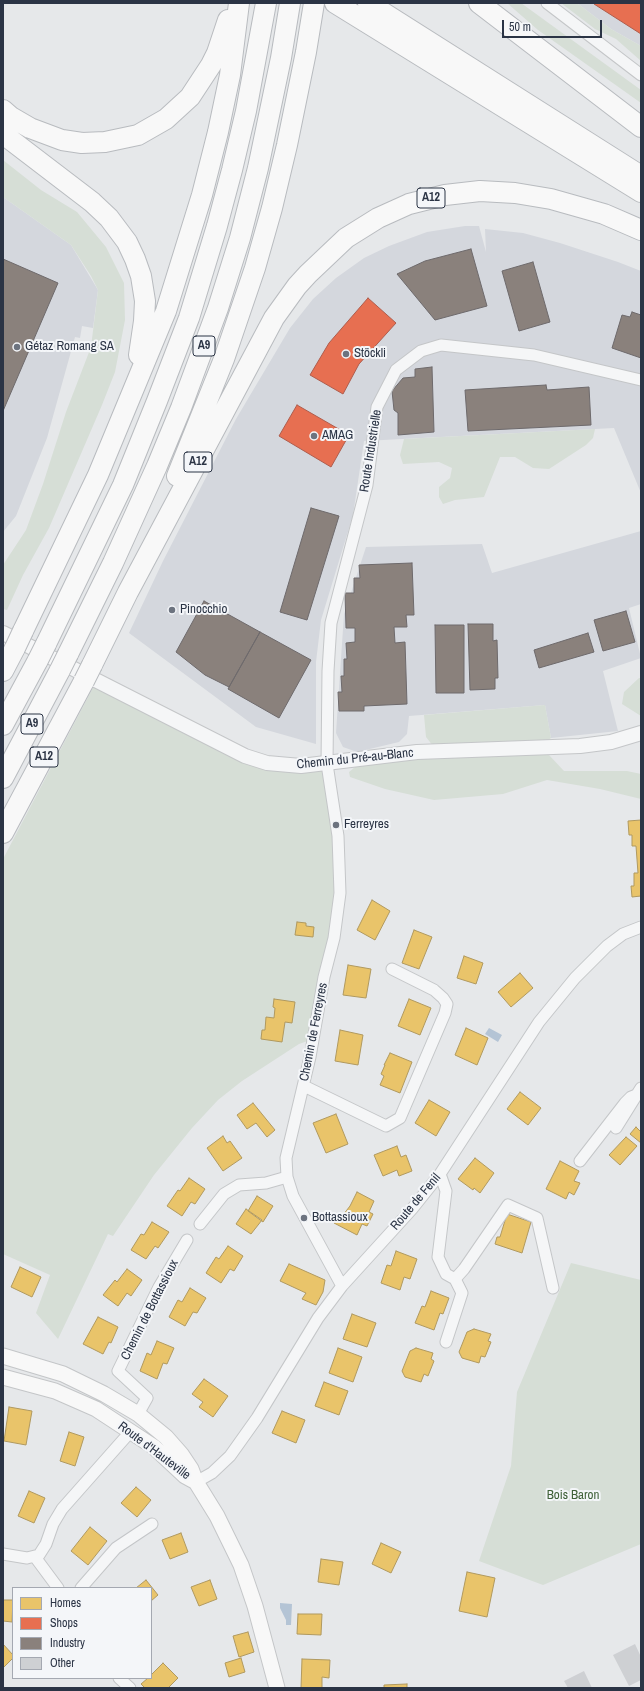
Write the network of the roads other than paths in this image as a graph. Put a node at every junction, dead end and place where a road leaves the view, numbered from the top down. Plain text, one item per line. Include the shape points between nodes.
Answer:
1 (234, 3) edge
2 (239, 3) edge
3 (266, 3) edge
4 (290, 3) edge
5 (314, 3) edge
6 (335, 3) edge
7 (368, 3) edge
8 (479, 3) edge
9 (547, 3) edge
10 (641, 75) edge
11 (3, 110) edge
12 (641, 126) edge
13 (3, 134) edge
14 (641, 176) edge
15 (641, 192) edge
16 (641, 230) edge
17 (641, 380) edge
18 (122, 419) junction
19 (128, 592) junction
20 (14, 637) edge
21 (3, 670) edge
22 (3, 725) edge
23 (641, 733) edge
24 (327, 764) junction
25 (3, 778) edge
26 (3, 833) edge
27 (641, 927) edge
28 (392, 969) dead end
29 (304, 1086) junction
30 (639, 1092) edge
31 (616, 1128) dead end
32 (580, 1161) dead end
33 (440, 1174) junction
34 (287, 1177) junction
35 (200, 1224) dead end
36 (187, 1240) dead end
37 (455, 1279) junction
38 (342, 1286) junction
39 (553, 1288) dead end
40 (446, 1342) dead end
41 (3, 1356) edge
42 (3, 1377) edge
43 (138, 1414) junction
44 (131, 1431) junction
45 (196, 1482) junction
46 (152, 1524) dead end
47 (3, 1554) edge
48 (36, 1557) junction
49 (57, 1587) edge
50 (82, 1587) edge
51 (120, 1679) edge
52 (130, 1688) edge
53 (277, 1688) edge

1 - 11 highway via 217,53 198,87 174,113 142,132 106,142 72,142 41,134
2 - 18 highway via 230,75 202,195 166,311
3 - 22 highway, A9 via 232,170 188,318 122,485 42,652
4 - 25 highway, A9 via 276,88 240,238 181,408 113,563
5 - 19 highway via 287,145 255,268 212,389
6 - 15 highway
7 - 14 highway
8 - 12 highway
9 - 10 street
13 - 18 highway via 102,210 122,234 135,258 143,288 144,321 139,355
16 - 19 highway, A12 via 604,214 557,200 515,193 480,191 444,195 409,204 378,218 346,238 308,274 274,318
17 - 24 street, Route Industrielle via 534,355 441,345 420,351 396,370 377,407 367,485 331,624
18 - 20 highway via 82,510
19 - 26 highway, A12
20 - 21 highway
20 - 24 street, Chemin du Pré-au-Blanc via 245,756 267,763 301,766
23 - 24 street, Chemin du Pré-au-Blanc via 611,742 580,746 416,752
24 - 29 street, Chemin de Ferreyres via 338,836 340,893 334,938 324,976
27 - 33 street, Route de Fenil via 624,934 607,946 575,978 544,1016
28 - 29 street via 434,990 447,1004 400,1118 386,1126
29 - 34 street, Chemin de Ferreyres via 286,1158
30 - 31 street
30 - 32 street via 625,1103
33 - 37 street via 446,1191 438,1257 446,1274
33 - 38 street, Route de Fenil
34 - 35 street via 266,1183 239,1185 224,1194
34 - 38 street, Chemin de Ferreyres via 293,1196
36 - 43 street, Chemin de Bottassioux via 159,1287 118,1371 147,1398
37 - 39 street via 508,1205 537,1218
37 - 40 street via 462,1293
38 - 45 street, Route de Fenil via 318,1318 257,1418 230,1456 212,1473
41 - 43 main road, Route d'Hauteville via 63,1374
42 - 44 main road, Route d'Hauteville via 55,1391 96,1409
43 - 44 main road
43 - 45 main road, Route d'Hauteville via 166,1437 181,1454
44 - 45 main road, Route d'Hauteville via 154,1447 185,1476
44 - 48 street via 65,1505 53,1524 41,1553
45 - 53 main road via 218,1516 248,1583
46 - 50 street via 116,1548
47 - 48 street
48 - 49 street
51 - 52 street

